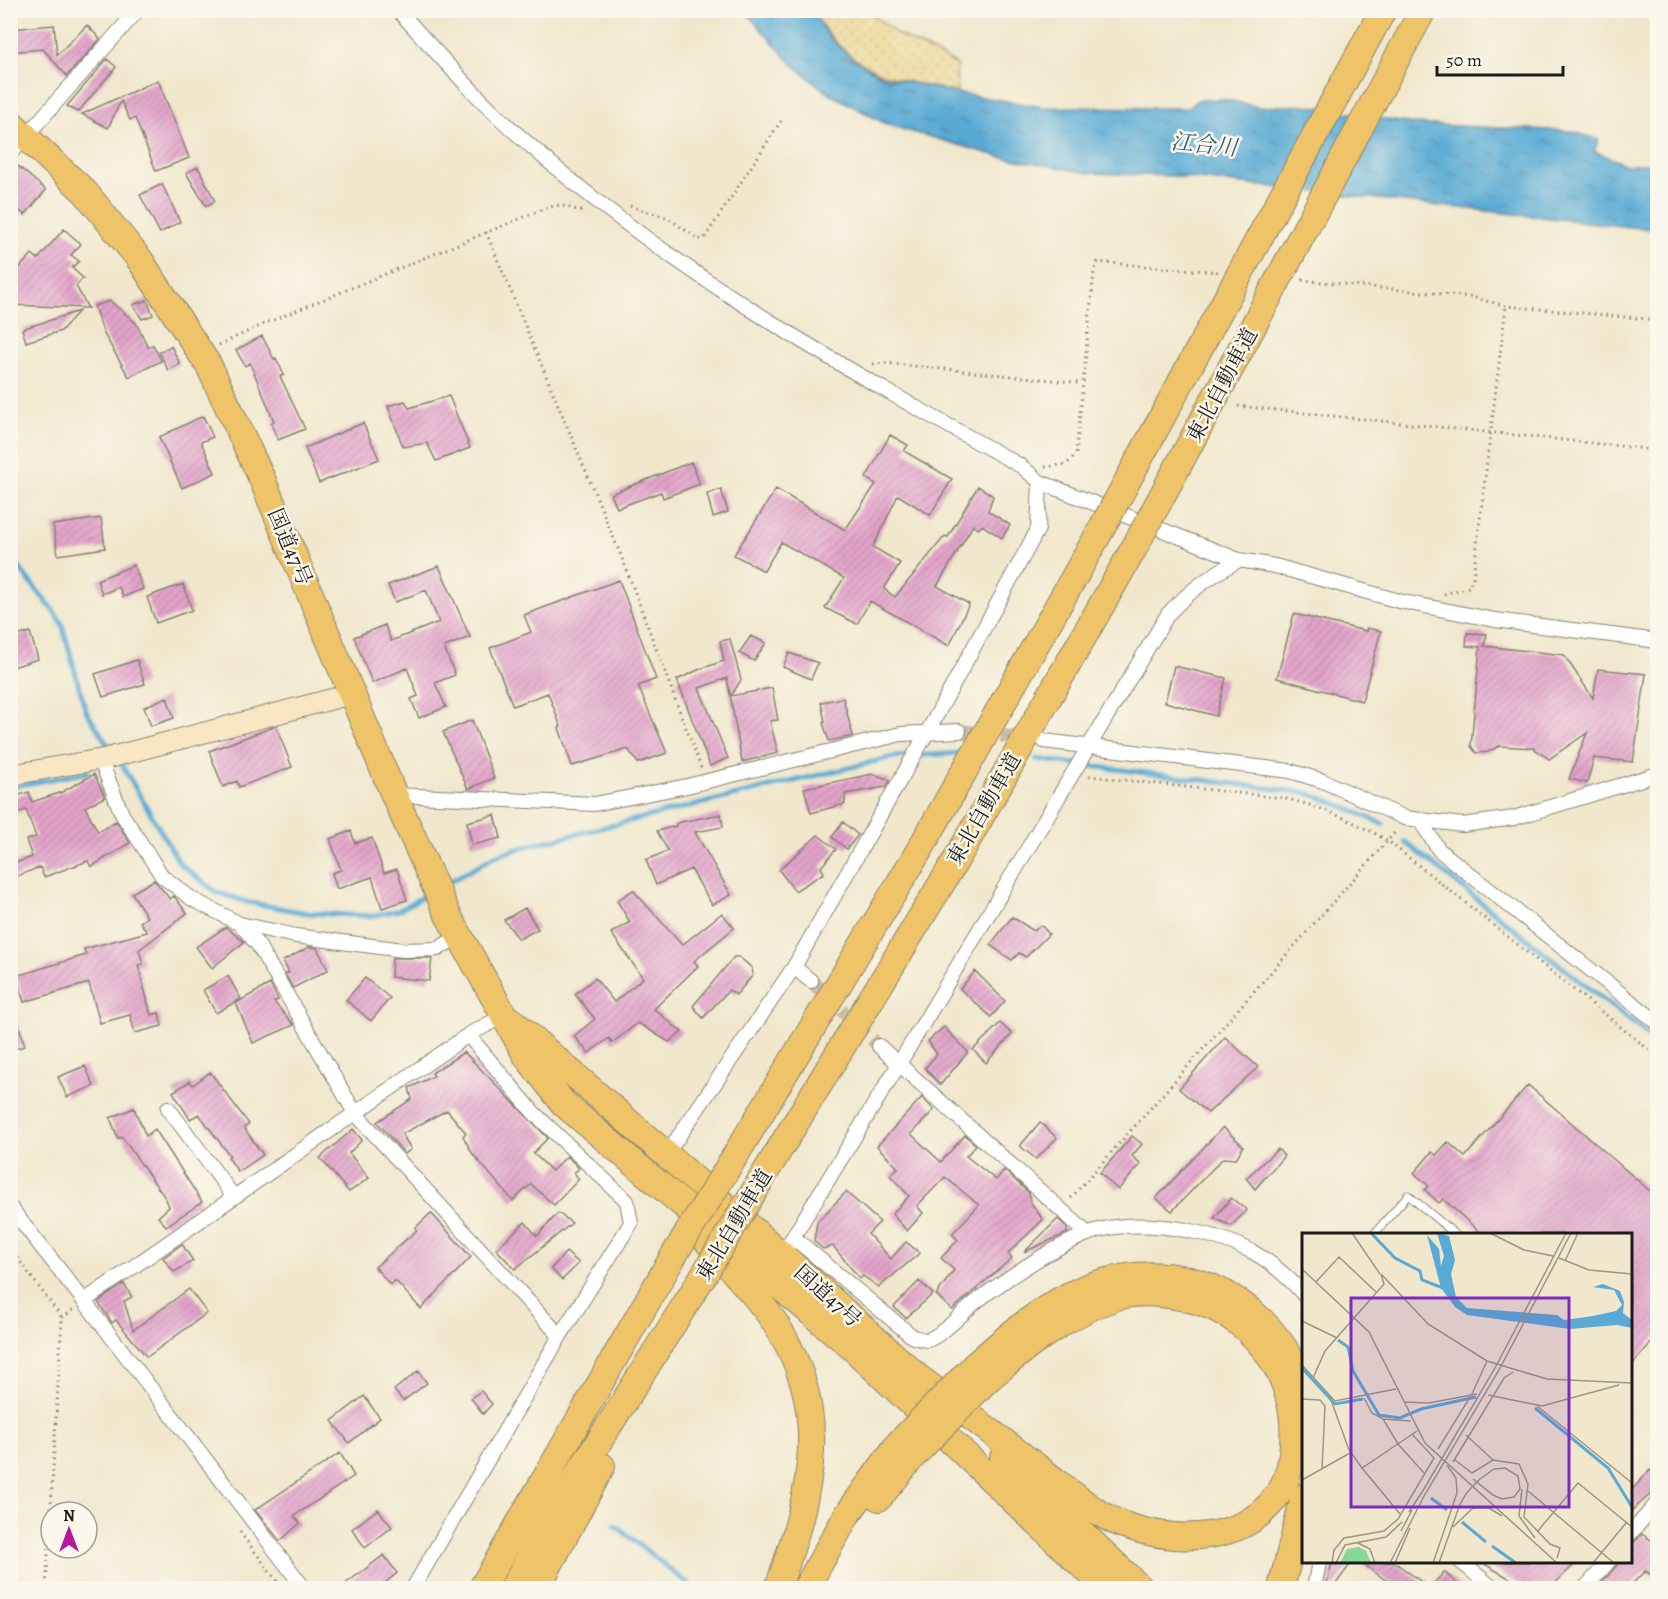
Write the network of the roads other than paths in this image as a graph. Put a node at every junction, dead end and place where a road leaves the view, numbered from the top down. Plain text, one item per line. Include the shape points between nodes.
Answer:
1 (138, 10) edge
2 (398, 10) edge
3 (1383, 10) edge
4 (1423, 10) edge
5 (18, 128) edge
6 (10, 154) edge
7 (1040, 482) junction
8 (1239, 560) junction
9 (1658, 641) edge
10 (351, 694) junction
11 (928, 731) junction
12 (959, 731) tunnel mouth
13 (1044, 741) tunnel mouth
14 (1087, 747) junction
15 (110, 757) junction
16 (1658, 774) edge
17 (10, 775) edge
18 (394, 795) junction
19 (1421, 822) junction
20 (240, 924) junction
21 (453, 926) junction
22 (794, 968) junction
23 (811, 981) tunnel mouth
24 (505, 1015) junction
25 (1658, 1023) edge
26 (468, 1035) junction
27 (879, 1046) tunnel mouth
28 (899, 1064) junction
29 (168, 1108) dead end
30 (355, 1113) junction
31 (666, 1155) junction
32 (670, 1193) junction
33 (234, 1197) junction
34 (10, 1207) edge
35 (1375, 1233) edge
36 (1454, 1233) edge
37 (1088, 1234) junction
38 (788, 1246) junction
39 (702, 1278) junction
40 (1302, 1293) edge
41 (84, 1301) junction
42 (560, 1336) junction
43 (982, 1372) junction
44 (919, 1378) junction
45 (1302, 1380) edge
46 (907, 1449) junction
47 (550, 1467) junction
48 (1658, 1502) edge
49 (1302, 1505) edge
50 (1632, 1532) edge
51 (1319, 1563) edge
52 (1462, 1563) edge
53 (1607, 1563) edge
54 (304, 1588) edge
55 (413, 1588) edge
56 (464, 1588) edge
57 (482, 1588) edge
58 (513, 1588) edge
59 (537, 1588) edge
60 (778, 1588) edge
61 (806, 1588) edge
62 (824, 1588) edge
63 (1106, 1588) edge
64 (1140, 1588) edge
65 (1281, 1588) edge
66 (1314, 1588) edge
67 (1493, 1588) edge
68 (1585, 1588) edge

1 - 5 street
2 - 7 street via 523,140 588,195 709,283 844,369 1021,466
3 - 47 highway, 東北自動車道, bridge via 1098,535 923,844
4 - 39 highway, 東北自動車道, bridge via 1133,550 956,860
5 - 6 street
5 - 10 highway, 国道47号 via 86,192 140,260 201,354 262,479
7 - 8 street
7 - 11 street via 1038,529
8 - 9 street via 1275,566 1399,601 1495,620
8 - 14 street via 1187,593 1168,614
10 - 15 street
10 - 18 highway, 国道47号
11 - 12 street
11 - 18 street via 595,804
11 - 22 street
13 - 14 street
14 - 19 street via 1290,771
14 - 28 street
15 - 17 street
15 - 20 street via 122,814 162,876 192,899
16 - 19 street via 1514,818 1463,825
18 - 21 highway, 国道47号
19 - 25 street via 1439,850
20 - 21 street via 296,936 403,950 438,949
20 - 30 street via 258,945
21 - 24 highway, 国道47号
22 - 23 street
22 - 31 street
24 - 26 street
24 - 31 highway, 国道47号
24 - 32 highway, 国道47号 via 527,1057 564,1104
26 - 30 street
26 - 42 street via 534,1113 627,1201 631,1211 631,1223
27 - 28 street
28 - 37 street
28 - 38 street
29 - 33 street
30 - 33 street
30 - 42 street
31 - 38 highway, 国道47号
32 - 60 highway via 769,1313 802,1376 809,1399 812,1454 807,1487
32 - 63 highway, 国道47号 via 854,1349
33 - 41 street
34 - 41 street
35 - 36 lane via 1408,1195
37 - 38 street via 1029,1265 926,1340 913,1337
37 - 40 street via 1125,1227 1168,1227 1211,1235 1245,1246 1282,1270
38 - 44 highway, 国道47号
39 - 58 highway, 東北自動車道 via 555,1511
39 - 59 highway
41 - 54 street
42 - 55 street
43 - 44 highway via 1095,1305 1120,1296 1177,1296 1207,1304 1235,1320 1275,1362 1286,1385 1293,1410 1291,1460 1283,1487 1249,1521 1227,1532 1183,1538 1153,1534 1122,1524 1085,1503
43 - 45 highway via 1032,1319 1058,1302 1087,1288 1135,1276 1163,1276 1200,1283 1242,1302 1266,1322 1284,1345
43 - 46 highway, bridge
44 - 64 highway, 国道47号
46 - 61 highway via 847,1515
46 - 62 highway
47 - 56 highway
47 - 57 highway, 東北自動車道
48 - 50 street
49 - 65 highway
51 - 66 street
52 - 67 street
53 - 68 street

